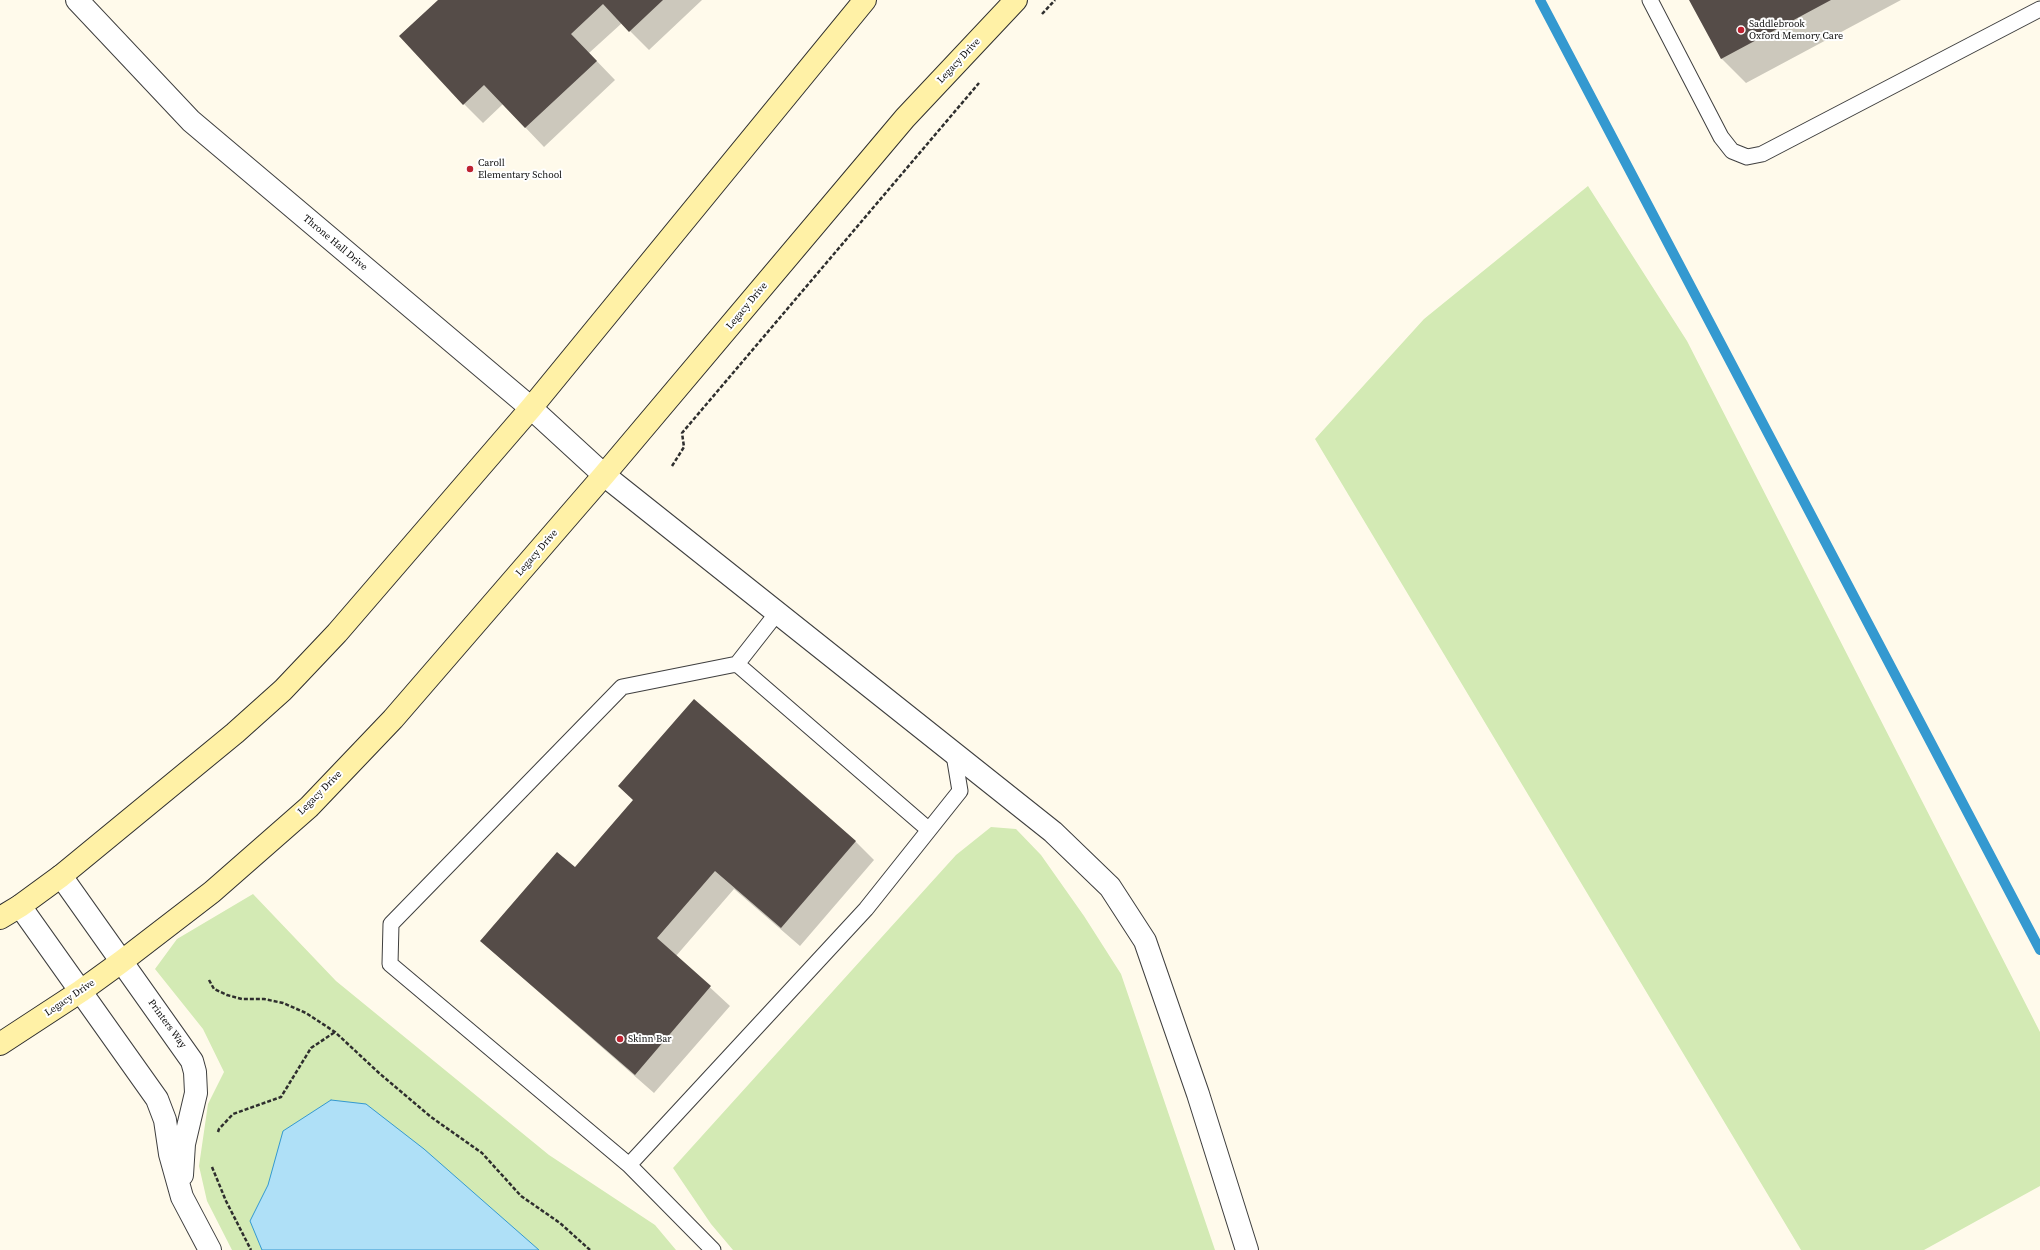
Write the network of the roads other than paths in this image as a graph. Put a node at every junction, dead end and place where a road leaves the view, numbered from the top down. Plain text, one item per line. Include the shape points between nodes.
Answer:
1 (77, 0) edge
2 (865, 0) edge
3 (1016, 0) edge
4 (1650, 0) edge
5 (2040, 9) edge
6 (531, 408) junction
7 (604, 475) junction
8 (777, 613) junction
9 (737, 664) junction
10 (954, 755) junction
11 (929, 830) junction
12 (61, 876) junction
13 (20, 906) junction
14 (0, 918) edge
15 (121, 962) junction
16 (81, 991) junction
17 (0, 1044) edge
18 (629, 1165) junction
19 (182, 1197) junction
20 (210, 1250) edge
21 (713, 1250) edge
22 (1247, 1250) edge

1 - 6 street, Throne Hall Drive via 191,121
2 - 6 main road
3 - 7 main road, Legacy Drive via 905,118
4 - 5 lane via 1721,137 1732,151 1747,157 1762,154
6 - 7 street, Throne Hall Drive
6 - 12 main road via 337,633 283,690 184,776
7 - 8 street, Throne Hall Drive
7 - 15 main road, Legacy Drive via 393,719 309,806 212,892
8 - 9 lane
8 - 10 street, Throne Hall Drive
9 - 11 lane
9 - 18 lane via 622,687 391,924 390,964
10 - 11 lane via 960,791
10 - 22 street, Throne Hall Drive via 1053,832 1105,882 1146,941
11 - 18 lane via 866,909
12 - 13 main road
12 - 15 street, Printers Way
13 - 14 main road
13 - 16 street
15 - 16 main road, Legacy Drive
15 - 19 street, Printers Way via 187,1052 195,1072 196,1092 184,1144
16 - 17 main road, Legacy Drive
16 - 19 street via 158,1099
18 - 21 lane
19 - 20 street

